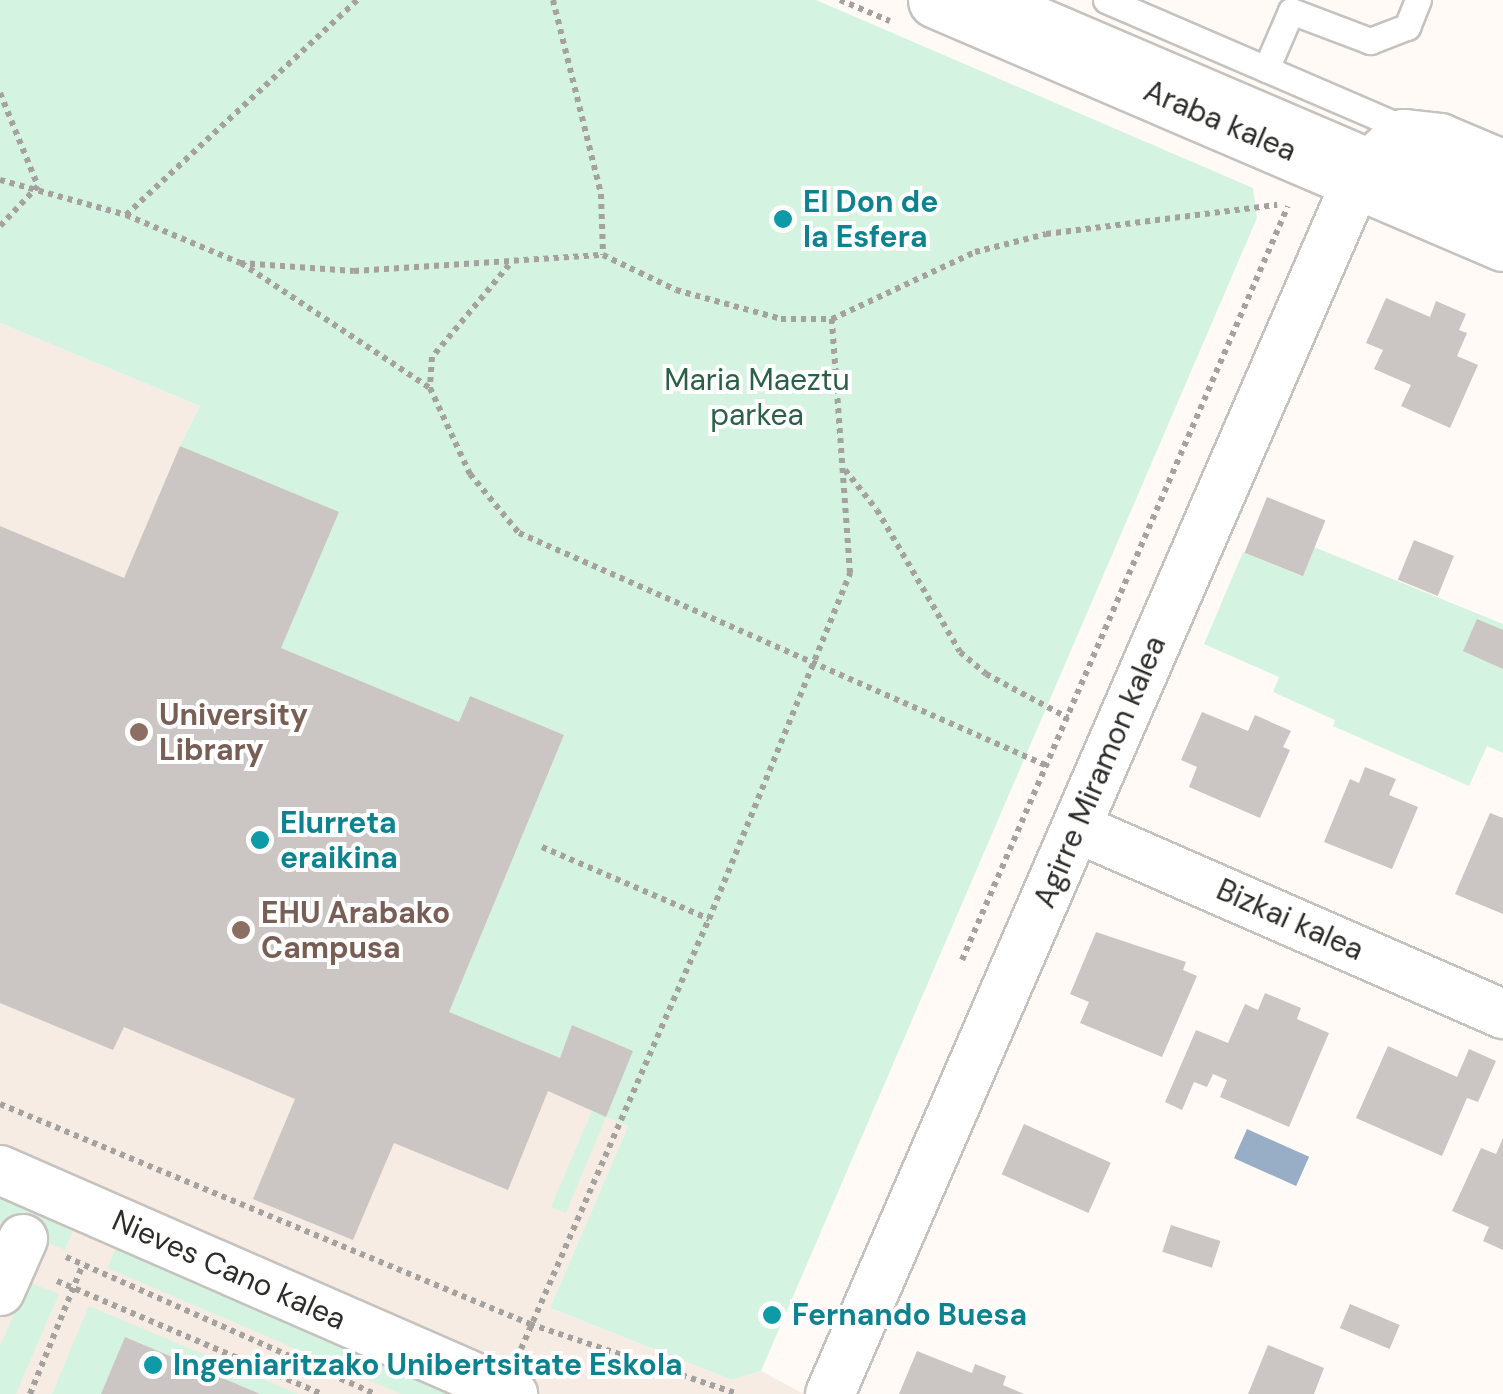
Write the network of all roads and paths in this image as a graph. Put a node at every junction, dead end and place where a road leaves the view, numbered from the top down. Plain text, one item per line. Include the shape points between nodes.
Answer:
1 (357, 0) edge
2 (554, 0) edge
3 (936, 0) edge
4 (1017, 0) edge
5 (1106, 0) edge
6 (1418, 0) edge
7 (1266, 69) junction
8 (0, 93) edge
9 (1386, 157) junction
10 (1503, 168) edge
11 (0, 180) edge
12 (38, 186) junction
13 (1296, 191) dead end
14 (1288, 207) junction
15 (1503, 208) edge
16 (126, 214) junction
17 (0, 226) edge
18 (1503, 244) edge
19 (603, 255) junction
20 (240, 262) junction
21 (510, 264) junction
22 (832, 319) junction
23 (430, 388) junction
24 (845, 469) junction
25 (815, 666) junction
26 (1066, 716) junction
27 (1076, 828) junction
28 (542, 847) dead end
29 (709, 919) junction
30 (1503, 1014) edge
31 (0, 1104) edge
32 (0, 1170) edge
33 (12, 1264) edge
34 (83, 1264) junction
35 (74, 1288) junction
36 (530, 1324) junction
37 (516, 1372) edge
38 (30, 1394) edge
39 (322, 1394) edge
40 (375, 1394) edge
41 (738, 1394) edge
42 (830, 1394) edge

1 - 16 path
2 - 19 path via 602,194
3 - 9 street, Araba kalea
4 - 9 lane, Araba kalea
5 - 7 lane
6 - 7 lane via 1406,27 1370,41 1291,11
7 - 9 lane
8 - 12 path
9 - 10 street, Araba kalea
9 - 15 lane, Araba kalea
9 - 18 street, Araba kalea
9 - 27 street, Agirre Miramon kalea
11 - 12 path
12 - 16 path
12 - 17 path
13 - 14 path
14 - 22 path via 1262,204 1046,234 975,252
14 - 26 path
16 - 20 path
19 - 21 path
19 - 22 path via 724,306 781,319
20 - 21 path via 354,271
20 - 23 path
21 - 23 path via 432,357
22 - 24 path
23 - 25 path via 470,474 519,534
24 - 25 path via 850,573
24 - 26 path via 877,510 960,652 986,674
25 - 26 path via 1045,765
25 - 29 path
27 - 30 street, Bizkai kalea
27 - 42 street, Agirre Miramon kalea
28 - 29 path
29 - 36 path
31 - 36 path
32 - 37 street, Nieves Cano kalea
33 - 34 path
33 - 35 path
34 - 35 path
34 - 40 path
35 - 38 path
35 - 39 path
36 - 37 path
36 - 41 path

